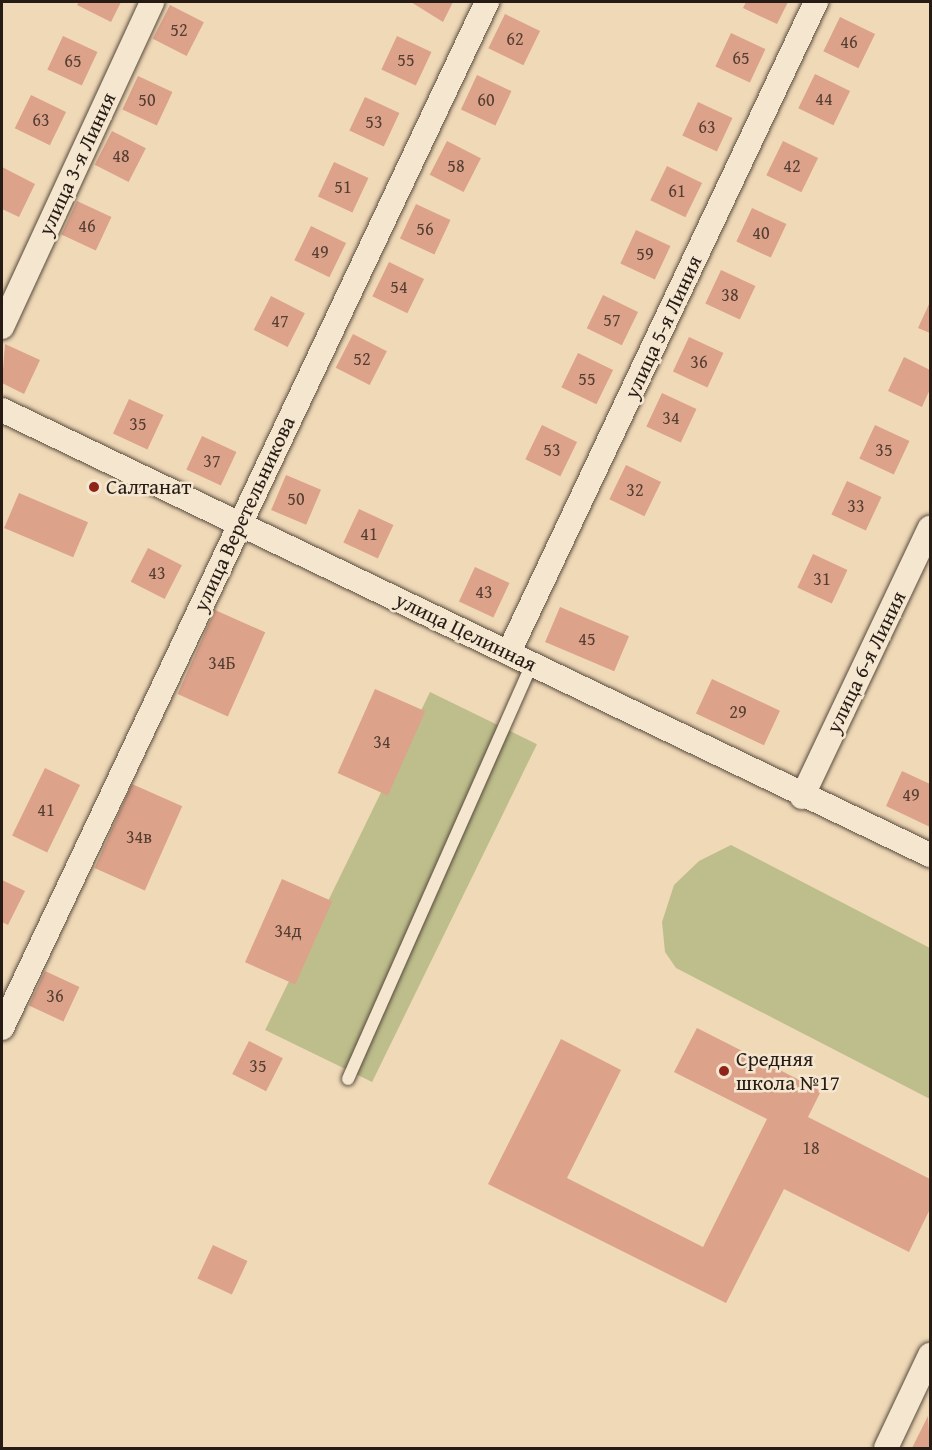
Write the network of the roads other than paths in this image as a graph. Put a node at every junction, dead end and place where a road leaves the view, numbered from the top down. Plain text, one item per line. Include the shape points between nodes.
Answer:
1 (152, 2) edge
2 (487, 2) edge
3 (816, 2) edge
4 (2, 327) edge
5 (2, 410) edge
6 (238, 525) junction
7 (930, 528) edge
8 (509, 652) junction
9 (532, 663) junction
10 (802, 797) junction
11 (930, 855) edge
12 (2, 1028) edge
13 (348, 1079) dead end
14 (930, 1355) edge
15 (886, 1449) edge

1 - 4 street, улица 3-я Линия
2 - 6 street, улица Веретельникова
3 - 8 street, улица 5-я Линия
5 - 6 street, улица Целинная
6 - 8 street, улица Целинная
6 - 12 street, улица Веретельникова
7 - 10 street, улица 6-я Линия
8 - 9 street, улица Целинная
9 - 10 street, улица Целинная
9 - 13 lane
10 - 11 street, улица Целинная
14 - 15 street

